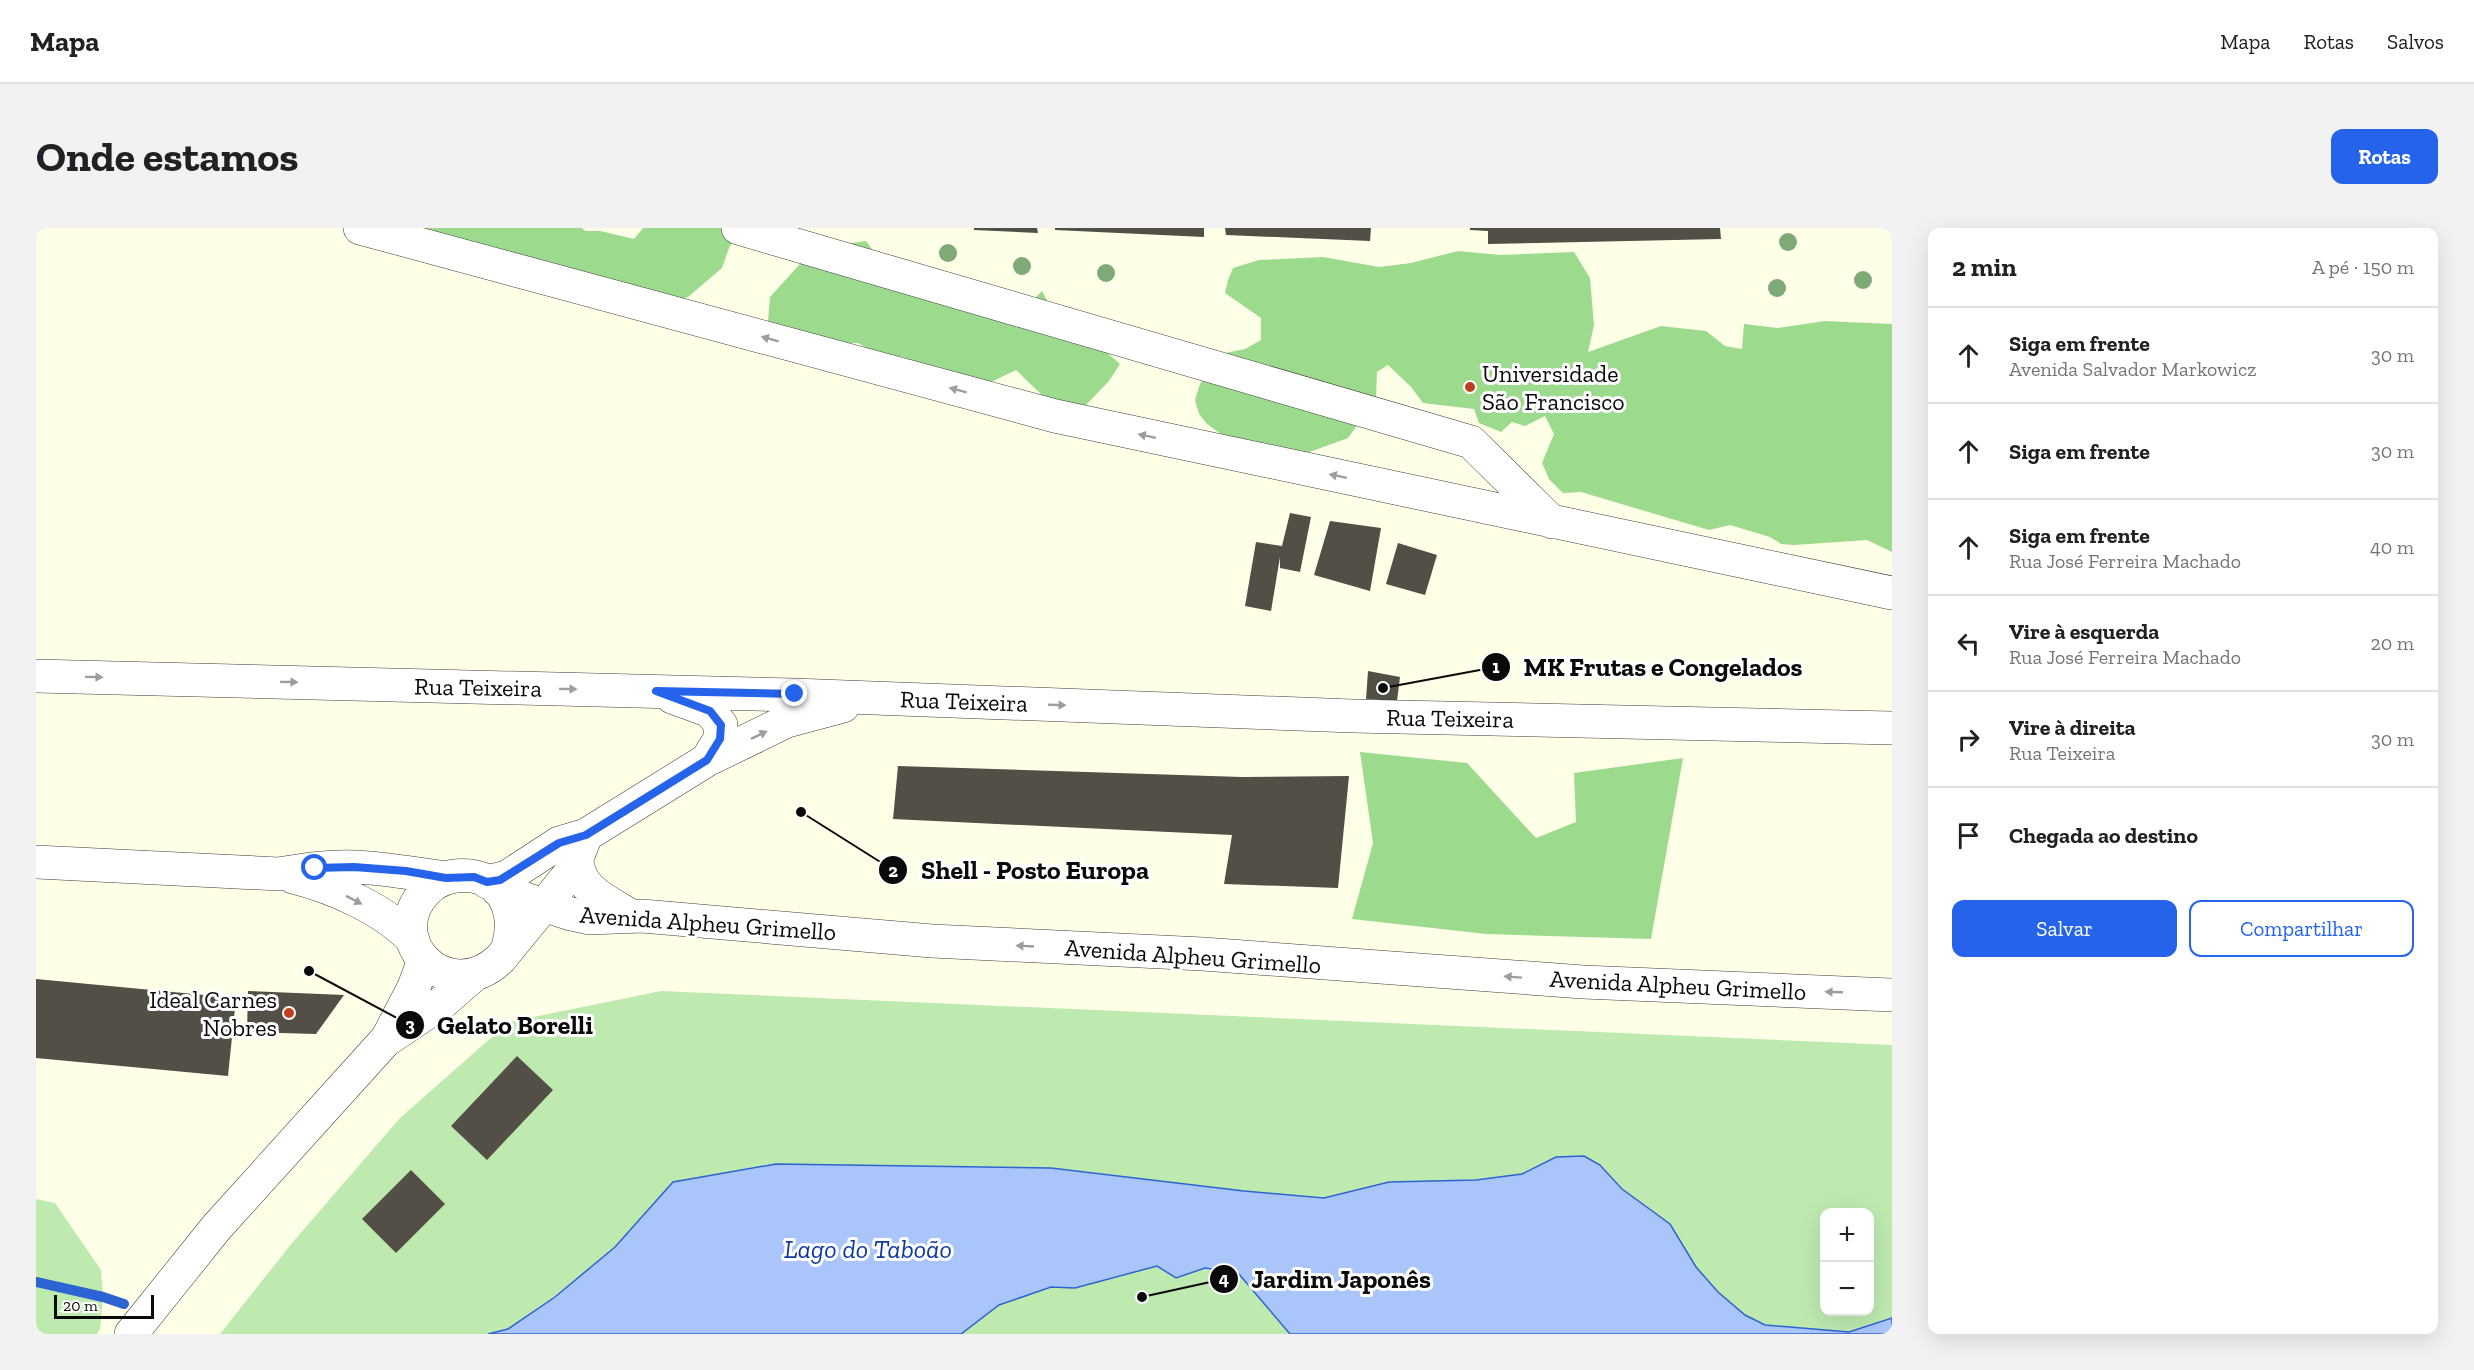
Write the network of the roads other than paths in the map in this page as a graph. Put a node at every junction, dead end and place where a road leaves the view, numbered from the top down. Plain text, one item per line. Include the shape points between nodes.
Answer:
1 (360, 228) edge
2 (738, 228) edge
3 (1552, 522) junction
4 (1892, 593) edge
5 (36, 676) edge
6 (656, 691) junction
7 (873, 698) junction
8 (1892, 728) edge
9 (707, 760) junction
10 (581, 848) junction
11 (36, 862) edge
12 (279, 874) junction
13 (446, 878) junction
14 (493, 886) junction
15 (544, 906) junction
16 (631, 916) junction
17 (508, 947) junction
18 (418, 950) junction
19 (474, 975) junction
20 (1892, 995) edge
21 (386, 1041) junction
22 (131, 1334) edge

3 -> 1 street via 1055,416
2 - 3 street via 1471,442
3 - 4 street
5 -> 6 street, Rua Teixeira
6 - 7 street, Rua Teixeira
6 - 9 street via 710,711 721,725 720,739
7 -> 8 street, Rua Teixeira via 1353,716
9 -> 7 street via 787,722
9 - 10 street
10 - 14 street via 559,843
10 - 15 street via 572,871
10 - 16 street via 577,870 585,884
11 - 12 street
12 - 13 street via 354,867
12 -> 18 street via 335,891 399,925
13 - 14 street via 474,877
13 - 18 street via 432,885 413,912 411,925
14 - 15 street, Avenida Alpheu Grimello
14 - 17 street via 506,901 513,922
15 - 16 street, Avenida Alpheu Grimello via 589,918
15 - 17 street
20 -> 16 street, Avenida Alpheu Grimello via 1583,982 1203,954 932,941
17 - 19 street via 493,966
18 - 19 street via 447,975
18 - 21 street via 414,987
19 - 21 street
21 - 22 street via 237,1205

